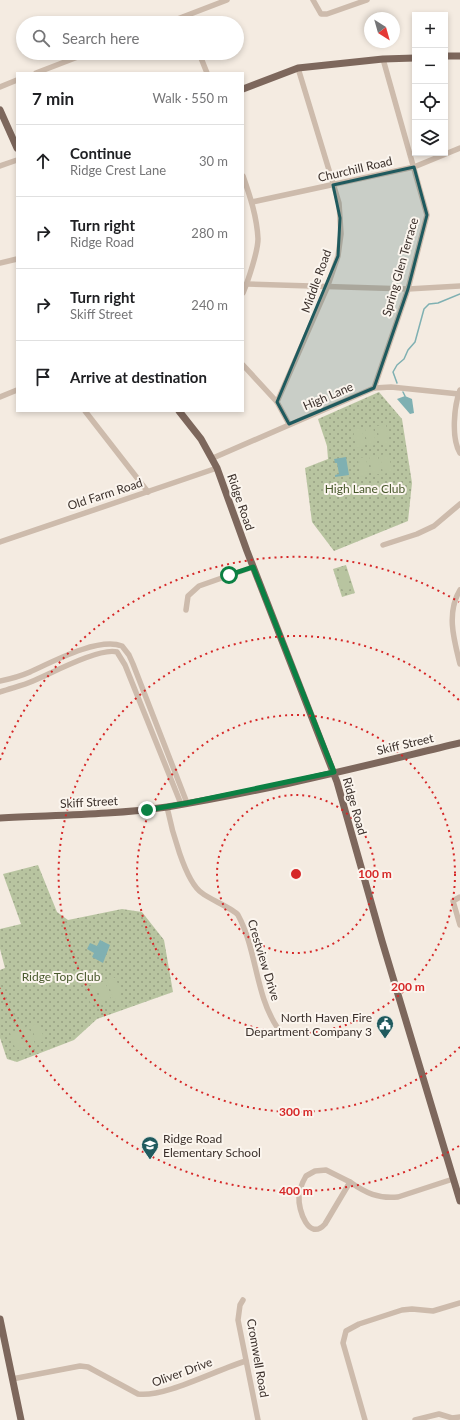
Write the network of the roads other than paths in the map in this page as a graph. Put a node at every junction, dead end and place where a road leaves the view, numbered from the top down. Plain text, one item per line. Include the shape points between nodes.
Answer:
1 (228, 0) edge
2 (313, 0) edge
3 (367, 0) edge
4 (187, 16) edge
5 (448, 56) edge
6 (460, 56) edge
7 (412, 58) edge
8 (383, 59) junction
9 (70, 60) edge
10 (202, 60) edge
11 (298, 68) junction
12 (39, 72) edge
13 (207, 72) edge
14 (16, 80) edge
15 (0, 86) edge
16 (244, 89) edge
17 (0, 110) edge
18 (16, 146) edge
19 (460, 148) edge
20 (16, 160) edge
21 (0, 166) edge
22 (414, 167) junction
23 (244, 179) edge
24 (333, 185) junction
25 (252, 202) junction
26 (16, 259) edge
27 (0, 263) edge
28 (247, 284) junction
29 (460, 286) edge
30 (327, 288) junction
31 (408, 289) junction
32 (244, 291) edge
33 (244, 366) edge
34 (374, 388) junction
35 (16, 390) edge
36 (459, 392) edge
37 (0, 396) edge
38 (277, 402) junction
39 (86, 412) edge
40 (180, 412) edge
41 (289, 424) junction
42 (460, 453) edge
43 (213, 458) junction
44 (217, 468) junction
45 (148, 492) junction
46 (460, 504) edge
47 (0, 542) edge
48 (383, 545) dead end
49 (253, 567) junction
50 (460, 590) edge
51 (186, 610) dead end
52 (117, 644) junction
53 (115, 651) junction
54 (460, 664) edge
55 (29, 672) junction
56 (0, 681) edge
57 (32, 682) junction
58 (0, 690) edge
59 (155, 719) junction
60 (148, 721) junction
61 (460, 743) edge
62 (334, 772) junction
63 (184, 804) junction
64 (167, 807) junction
65 (0, 818) edge
66 (460, 897) edge
67 (460, 925) edge
68 (277, 1027) dead end
69 (453, 1179) junction
70 (350, 1182) junction
71 (460, 1201) edge
72 (243, 1300) dead end
73 (460, 1303) edge
74 (0, 1319) edge
75 (246, 1361) junction
76 (12, 1379) junction
77 (460, 1417) edge
78 (21, 1420) edge
79 (258, 1420) edge
80 (365, 1420) edge
81 (415, 1420) edge

1 - 4 street
2 - 3 street via 321,14
5 - 6 main road
7 - 8 main road
8 - 11 main road
8 - 22 street, Spring Glen Terrace
9 - 12 street
10 - 13 street
11 - 16 main road
11 - 24 street, Middle Road
14 - 15 street
17 - 18 main road
19 - 22 street, Churchill Road
20 - 21 street
22 - 24 street, Churchill Road
22 - 31 street, Spring Glen Terrace via 427,215
23 - 25 street
24 - 25 street, Churchill Road
24 - 30 street, Middle Road via 338,203 341,234 338,256
25 - 28 street via 258,240
26 - 27 street
28 - 30 street
28 - 32 street
29 - 31 street
30 - 31 street
30 - 38 street, Middle Road
31 - 34 street, Spring Glen Terrace
33 - 38 street
34 - 36 street, High Lane
34 - 41 street, High Lane
35 - 37 street
36 - 42 street via 454,432
38 - 41 street
39 - 45 street
40 - 43 main road, Ridge Road
41 - 43 street, High Lane
43 - 44 main road, Ridge Road
44 - 45 street, Old Farm Road
44 - 49 main road, Ridge Road
45 - 47 street, Old Farm Road
46 - 48 street via 434,526
49 - 51 street via 199,586 188,596
49 - 62 main road, Ridge Road
50 - 54 street via 453,604 452,622
52 - 53 street
52 - 55 street via 106,644 72,653
52 - 59 street via 129,655
53 - 57 street via 71,663
53 - 60 street via 120,654
55 - 56 street
55 - 57 street
57 - 58 street
59 - 60 street
59 - 63 street
60 - 63 street
61 - 62 main road, Skiff Street
62 - 63 main road, Skiff Street
62 - 69 main road, Ridge Road
63 - 64 main road, Skiff Street
64 - 65 main road, Skiff Street
64 - 68 street, Crestview Drive via 188,875 200,892 237,913 247,936 269,1014
66 - 67 street via 453,901
69 - 70 street via 391,1198 370,1195
69 - 71 main road, Ridge Road
70 - 70 street via 324,1226 316,1230 307,1225 298,1198 306,1176 315,1171 326,1170
72 - 75 street, Cromwell Road via 238,1320
73 - 80 street via 433,1311 402,1310 346,1331 342,1343
74 - 76 main road
75 - 76 street, Oliver Drive via 147,1395 138,1394 80,1366
75 - 79 street, Cromwell Road
76 - 78 main road
77 - 81 street via 452,1418 439,1414

